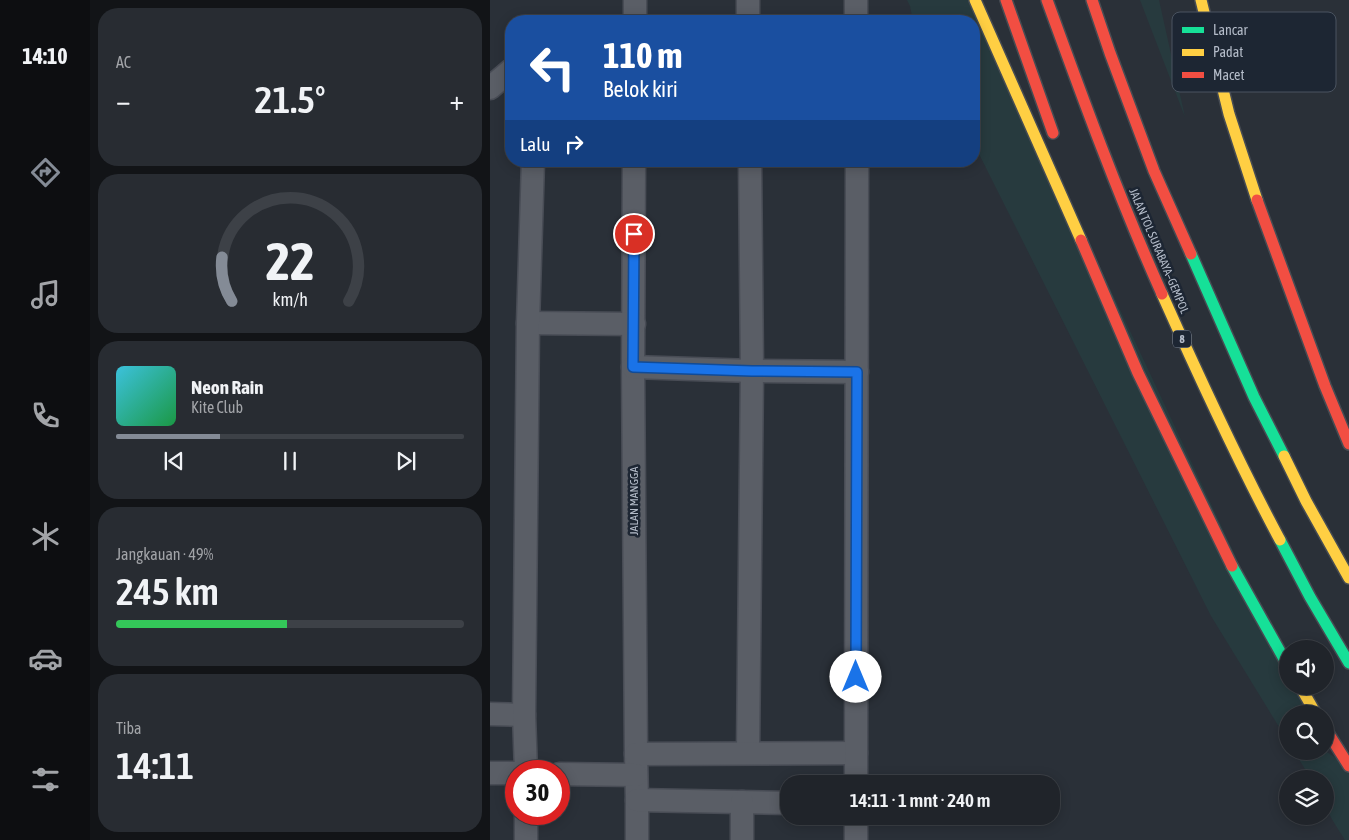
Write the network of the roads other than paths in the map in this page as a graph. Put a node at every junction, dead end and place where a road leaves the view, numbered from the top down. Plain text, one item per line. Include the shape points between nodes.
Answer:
1 (635, 0) edge
2 (748, 0) edge
3 (856, 0) edge
4 (975, 0) edge
5 (1006, 0) edge
6 (1047, 0) edge
7 (1092, 0) edge
8 (635, 15) edge
9 (748, 15) edge
10 (856, 15) edge
11 (505, 75) edge
12 (490, 88) edge
13 (1223, 92) edge
14 (1058, 148) dead end
15 (533, 167) edge
16 (634, 167) edge
17 (750, 167) edge
18 (857, 167) edge
19 (1072, 192) dead end
20 (1093, 266) junction
21 (528, 323) junction
22 (634, 324) junction
23 (633, 367) junction
24 (752, 371) junction
25 (857, 372) junction
26 (1349, 444) edge
27 (1349, 578) edge
28 (1279, 650) edge
29 (1349, 663) edge
30 (490, 714) edge
31 (524, 715) junction
32 (1334, 742) edge
33 (748, 752) junction
34 (856, 753) junction
35 (526, 760) edge
36 (636, 764) junction
37 (1349, 766) edge
38 (490, 773) edge
39 (505, 773) edge
40 (570, 773) edge
41 (856, 775) edge
42 (638, 800) junction
43 (742, 802) junction
44 (780, 803) edge
45 (526, 825) edge
46 (856, 825) edge
47 (526, 840) edge
48 (637, 840) edge
49 (742, 840) edge
50 (856, 840) edge

1 - 8 street
2 - 9 street
3 - 10 street
4 - 20 highway
5 - 14 highway
6 - 29 highway, JALAN TOL SURABAYA–GEMPOL / 8 via 1140,246 1204,389 1265,513
7 - 27 highway via 1154,171 1254,397
11 - 12 street
13 - 26 highway via 1252,188
15 - 21 street
16 - 22 street, JALAN MANGGA
17 - 24 street
18 - 25 street
19 - 20 highway
20 - 28 highway via 1138,373 1233,568
21 - 22 street
21 - 31 street
22 - 23 street, JALAN MANGGA
23 - 24 street
23 - 36 street, JALAN MANGGA
24 - 25 street
24 - 33 street
25 - 34 street
30 - 31 street
31 - 35 street
32 - 37 highway
33 - 34 street
33 - 36 street
34 - 41 street
36 - 40 street
36 - 42 street, JALAN MANGGA
38 - 39 street
42 - 43 street
42 - 48 street, JALAN MANGGA
43 - 44 street
43 - 49 street
45 - 47 street
46 - 50 street

